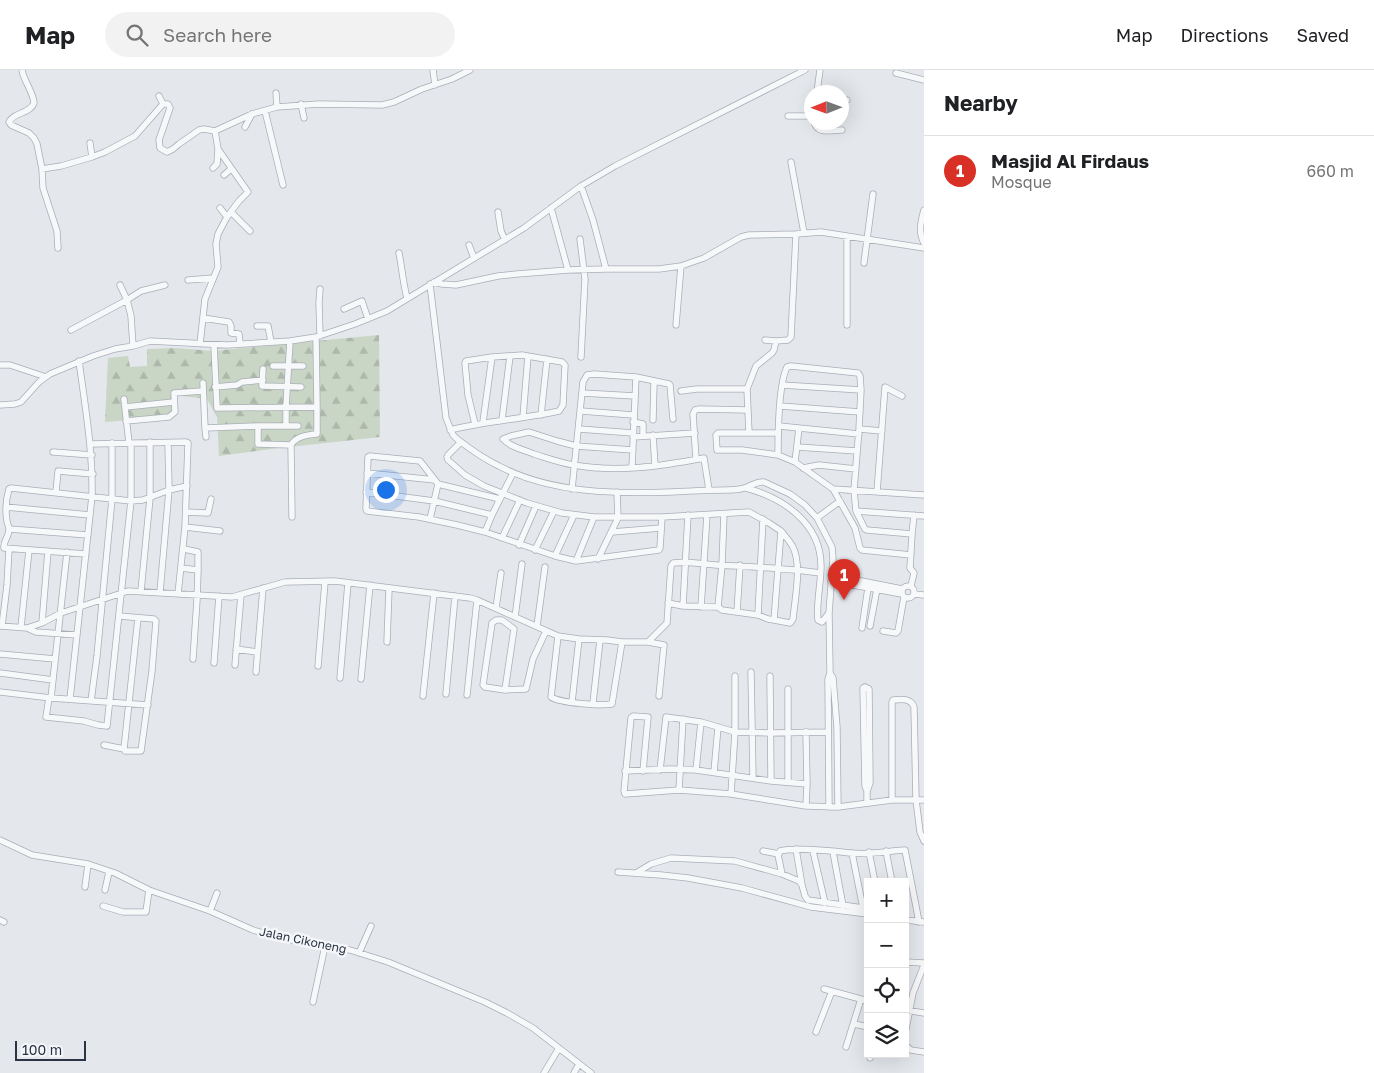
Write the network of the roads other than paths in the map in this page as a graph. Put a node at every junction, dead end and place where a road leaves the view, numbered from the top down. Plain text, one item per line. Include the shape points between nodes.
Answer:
1 (22, 70) edge
2 (433, 70) edge
3 (470, 70) edge
4 (805, 70) edge
5 (820, 70) edge
6 (896, 73) dead end
7 (924, 80) edge
8 (435, 85) junction
9 (818, 85) edge
10 (276, 93) dead end
11 (159, 96) dead end
12 (163, 104) junction
13 (301, 104) junction
14 (276, 107) junction
15 (265, 110) junction
16 (252, 114) junction
17 (788, 116) dead end
18 (804, 116) edge
19 (304, 118) dead end
20 (244, 127) dead end
21 (215, 131) junction
22 (90, 143) dead end
23 (218, 149) junction
24 (92, 157) junction
25 (791, 162) dead end
26 (213, 168) dead end
27 (42, 169) junction
28 (231, 169) junction
29 (224, 175) dead end
30 (283, 185) dead end
31 (581, 186) junction
32 (873, 194) dead end
33 (220, 208) dead end
34 (551, 208) junction
35 (924, 210) edge
36 (231, 212) junction
37 (498, 212) dead end
38 (227, 217) junction
39 (250, 231) dead end
40 (804, 233) junction
41 (796, 234) junction
42 (847, 236) junction
43 (580, 239) dead end
44 (866, 239) junction
45 (505, 240) junction
46 (924, 243) edge
47 (469, 245) dead end
48 (58, 248) dead end
49 (924, 248) edge
50 (399, 252) dead end
51 (474, 258) junction
52 (864, 263) dead end
53 (681, 266) junction
54 (606, 269) junction
55 (568, 270) junction
56 (585, 270) junction
57 (213, 278) junction
58 (188, 280) dead end
59 (432, 283) junction
60 (120, 285) dead end
61 (165, 285) dead end
62 (320, 289) dead end
63 (407, 298) junction
64 (128, 300) junction
65 (344, 309) dead end
66 (203, 318) junction
67 (368, 319) junction
68 (847, 324) dead end
69 (676, 325) dead end
70 (257, 326) dead end
71 (71, 330) dead end
72 (318, 337) junction
73 (765, 340) dead end
74 (290, 341) junction
75 (776, 341) junction
76 (271, 342) junction
77 (200, 344) junction
78 (240, 344) junction
79 (214, 345) junction
80 (133, 346) junction
81 (510, 356) junction
82 (528, 356) junction
83 (492, 357) junction
84 (581, 357) dead end
85 (547, 359) junction
86 (79, 361) junction
87 (0, 365) edge
88 (273, 366) dead end
89 (289, 366) junction
90 (303, 366) dead end
91 (263, 369) dead end
92 (46, 377) junction
93 (636, 378) junction
94 (263, 380) junction
95 (654, 382) junction
96 (203, 383) dead end
97 (782, 385) junction
98 (287, 386) junction
99 (301, 387) dead end
100 (216, 389) junction
101 (747, 389) junction
102 (861, 390) junction
103 (203, 391) junction
104 (680, 391) dead end
105 (582, 393) junction
106 (635, 396) junction
107 (902, 396) dead end
108 (124, 399) dead end
109 (174, 402) junction
110 (0, 405) edge
111 (780, 406) junction
112 (125, 407) junction
113 (286, 407) junction
114 (318, 407) junction
115 (748, 410) junction
116 (581, 411) junction
117 (860, 412) junction
118 (541, 415) junction
119 (633, 415) junction
120 (523, 418) junction
121 (673, 419) dead end
122 (502, 420) junction
123 (653, 420) dead end
124 (126, 421) junction
125 (483, 422) junction
126 (633, 422) junction
127 (475, 424) junction
128 (258, 426) junction
129 (286, 426) junction
130 (298, 426) dead end
131 (779, 426) junction
132 (205, 428) junction
133 (798, 428) junction
134 (579, 429) junction
135 (450, 430) junction
136 (882, 431) junction
137 (859, 432) junction
138 (695, 433) junction
139 (749, 433) junction
140 (778, 433) junction
141 (633, 435) junction
142 (653, 435) junction
143 (643, 436) junction
144 (206, 437) dead end
145 (150, 442) junction
146 (168, 442) junction
147 (461, 442) junction
148 (112, 443) junction
149 (130, 443) junction
150 (91, 444) junction
151 (291, 445) junction
152 (576, 446) junction
153 (797, 447) junction
154 (633, 450) junction
155 (857, 451) junction
156 (53, 452) dead end
157 (778, 455) junction
158 (92, 456) junction
159 (696, 459) junction
160 (795, 462) junction
161 (575, 465) junction
162 (655, 466) junction
163 (632, 468) junction
164 (803, 468) junction
165 (856, 469) junction
166 (367, 473) junction
167 (513, 473) junction
168 (93, 474) junction
169 (436, 482) junction
170 (187, 486) junction
171 (746, 488) junction
172 (572, 489) junction
173 (833, 489) junction
174 (169, 490) junction
175 (709, 490) junction
176 (854, 490) junction
177 (56, 492) junction
178 (366, 492) junction
179 (617, 492) junction
180 (877, 492) junction
181 (924, 495) edge
182 (92, 496) junction
183 (501, 497) junction
184 (150, 498) junction
185 (112, 499) junction
186 (211, 499) dead end
187 (520, 500) junction
188 (131, 501) junction
189 (434, 501) junction
190 (840, 501) junction
191 (536, 506) junction
192 (6, 508) junction
193 (554, 511) junction
194 (856, 511) junction
195 (186, 512) junction
196 (724, 514) junction
197 (90, 515) junction
198 (492, 515) junction
199 (574, 515) junction
200 (707, 515) junction
201 (914, 515) junction
202 (688, 516) junction
203 (924, 516) edge
204 (292, 517) dead end
205 (594, 517) junction
206 (662, 517) junction
207 (618, 518) junction
208 (817, 518) junction
209 (430, 519) junction
210 (763, 519) junction
211 (185, 527) junction
212 (9, 528) junction
213 (661, 528) junction
214 (220, 531) dead end
215 (781, 531) junction
216 (485, 532) junction
217 (612, 532) junction
218 (912, 534) junction
219 (88, 535) junction
220 (502, 538) junction
221 (519, 545) junction
222 (9, 549) junction
223 (184, 549) junction
224 (29, 550) junction
225 (535, 550) junction
226 (48, 551) junction
227 (66, 552) junction
228 (86, 554) junction
229 (911, 555) junction
230 (554, 556) junction
231 (598, 559) junction
232 (576, 561) junction
233 (686, 562) junction
234 (522, 564) dead end
235 (704, 565) junction
236 (722, 565) junction
237 (740, 565) junction
238 (545, 567) dead end
239 (760, 567) junction
240 (181, 568) junction
241 (778, 568) junction
242 (797, 569) junction
243 (198, 570) junction
244 (501, 573) dead end
245 (820, 573) junction
246 (831, 578) junction
247 (326, 582) junction
248 (348, 583) junction
249 (370, 585) junction
250 (911, 586) junction
251 (262, 588) junction
252 (868, 588) junction
253 (389, 589) junction
254 (877, 589) junction
255 (141, 591) junction
256 (122, 592) junction
257 (160, 592) junction
258 (434, 593) junction
259 (903, 593) junction
260 (178, 594) junction
261 (914, 594) junction
262 (197, 595) junction
263 (241, 595) junction
264 (924, 595) edge
265 (219, 596) junction
266 (455, 596) junction
267 (102, 599) junction
268 (477, 600) junction
269 (668, 603) junction
270 (683, 606) junction
271 (80, 607) junction
272 (701, 607) junction
273 (496, 608) junction
274 (718, 608) junction
275 (737, 612) junction
276 (61, 613) junction
277 (829, 613) junction
278 (758, 615) junction
279 (119, 616) junction
280 (515, 617) junction
281 (138, 618) junction
282 (774, 620) junction
283 (42, 623) junction
284 (1, 626) edge
285 (537, 626) junction
286 (870, 626) dead end
287 (24, 627) junction
288 (862, 628) dead end
289 (546, 631) junction
290 (883, 631) dead end
291 (58, 634) junction
292 (77, 635) junction
293 (558, 636) junction
294 (579, 639) junction
295 (600, 640) junction
296 (387, 642) dead end
297 (622, 642) junction
298 (648, 642) junction
299 (236, 649) junction
300 (257, 652) junction
301 (0, 654) edge
302 (55, 659) junction
303 (193, 659) dead end
304 (214, 663) dead end
305 (235, 664) dead end
306 (318, 666) dead end
307 (0, 672) edge
308 (256, 672) dead end
309 (751, 672) dead end
310 (830, 673) junction
311 (735, 676) dead end
312 (770, 676) dead end
313 (340, 678) dead end
314 (361, 679) dead end
315 (53, 680) junction
316 (788, 689) dead end
317 (505, 690) junction
318 (0, 692) edge
319 (446, 694) dead end
320 (467, 695) dead end
321 (424, 696) dead end
322 (659, 696) dead end
323 (50, 698) junction
324 (70, 699) junction
325 (91, 701) junction
326 (110, 702) junction
327 (572, 702) junction
328 (129, 703) junction
329 (148, 704) junction
330 (593, 704) junction
331 (683, 719) junction
332 (701, 722) junction
333 (718, 727) junction
334 (735, 732) junction
335 (753, 732) junction
336 (806, 732) junction
337 (828, 732) junction
338 (770, 733) junction
339 (788, 733) junction
340 (104, 745) dead end
341 (124, 749) junction
342 (660, 770) junction
343 (680, 770) junction
344 (696, 770) junction
345 (625, 771) junction
346 (643, 771) junction
347 (714, 772) junction
348 (732, 775) junction
349 (753, 778) junction
350 (771, 781) junction
351 (788, 782) junction
352 (807, 784) junction
353 (679, 790) junction
354 (867, 791) junction
355 (731, 794) junction
356 (892, 800) junction
357 (916, 800) junction
358 (924, 800) edge
359 (867, 803) junction
360 (806, 806) junction
361 (829, 807) junction
362 (838, 807) junction
363 (0, 840) edge
364 (924, 841) edge
365 (796, 850) junction
366 (763, 851) dead end
367 (813, 851) junction
368 (886, 851) junction
369 (833, 852) junction
370 (869, 852) junction
371 (852, 853) junction
372 (779, 854) junction
373 (88, 864) junction
374 (109, 872) junction
375 (618, 872) dead end
376 (636, 873) junction
377 (782, 874) junction
378 (874, 878) edge
379 (891, 878) edge
380 (802, 885) junction
381 (86, 887) dead end
382 (105, 890) dead end
383 (149, 890) junction
384 (216, 894) dead end
385 (825, 903) junction
386 (102, 906) dead end
387 (843, 906) junction
388 (864, 907) edge
389 (210, 911) junction
390 (864, 912) edge
391 (864, 912) edge
392 (909, 920) edge
393 (922, 922) edge
394 (371, 926) dead end
395 (325, 946) junction
396 (359, 953) junction
397 (909, 962) edge
398 (924, 964) edge
399 (824, 989) dead end
400 (832, 991) junction
401 (864, 1000) edge
402 (313, 1002) dead end
403 (864, 1002) edge
404 (909, 1004) edge
405 (909, 1010) edge
406 (924, 1013) edge
407 (854, 1024) junction
408 (864, 1026) edge
409 (816, 1032) dead end
410 (846, 1047) dead end
411 (559, 1048) junction
412 (909, 1048) edge
413 (924, 1052) edge
414 (579, 1064) junction
415 (544, 1073) edge
416 (574, 1073) edge
417 (591, 1073) edge

1 - 27 street via 34,103 30,110 9,122 34,138
2 - 8 street
3 - 8 street
4 - 31 street via 641,152
5 - 9 street
6 - 7 street
8 - 13 street via 382,105
10 - 14 street
11 - 12 street
12 - 21 street via 170,108 159,140 164,151 169,152 199,130
12 - 24 street via 135,136
13 - 14 street
13 - 19 street
14 - 15 street
15 - 16 street
15 - 30 street
16 - 20 street
16 - 21 street
17 - 18 street
21 - 23 street
22 - 24 street
23 - 26 street via 217,164
23 - 28 street
24 - 27 street
25 - 40 street
27 - 48 street via 43,188
28 - 29 street
28 - 36 street via 248,192
31 - 34 street
31 - 54 street
32 - 44 street
33 - 38 street
34 - 45 street
34 - 55 street
35 - 46 street via 920,232
36 - 38 street
36 - 39 street
37 - 45 street
38 - 57 street via 218,234 218,267
40 - 41 street
40 - 42 street
41 - 53 street via 741,237 704,258
41 - 75 street via 791,337
42 - 44 street
42 - 68 street
43 - 56 street
44 - 49 street
44 - 52 street
45 - 51 street
47 - 51 street
50 - 63 street
51 - 59 street
53 - 54 street
53 - 69 street
54 - 56 street
55 - 56 street
55 - 59 street via 498,276 456,286
56 - 84 street
57 - 58 street
57 - 66 street via 205,299
59 - 63 street
59 - 135 street via 444,402
60 - 64 street
61 - 64 street via 141,292
62 - 72 street
63 - 67 street
64 - 71 street
64 - 80 street
65 - 67 street via 362,302
66 - 77 street
66 - 78 street via 229,322 231,333 239,334
67 - 72 street
70 - 76 street via 268,326
72 - 74 street
72 - 114 street
73 - 75 street
74 - 76 street
74 - 89 street
75 - 101 street via 772,353 756,366
76 - 78 street
77 - 79 street
77 - 80 street via 150,341
78 - 79 street
79 - 100 street
80 - 86 street
81 - 82 street
81 - 83 street
81 - 122 street
82 - 85 street
82 - 120 street
83 - 125 street
83 - 127 street via 468,360 465,364
85 - 118 street
85 - 118 street via 565,365 563,405 559,411
86 - 92 street
86 - 150 street
87 - 92 street via 10,365
88 - 89 street
89 - 90 street
89 - 98 street
91 - 94 street
92 - 110 street via 21,402
93 - 95 street
93 - 105 street via 590,374 584,379
93 - 106 street
94 - 98 street via 262,386
94 - 100 street
95 - 121 street via 670,386
95 - 123 street
96 - 103 street
97 - 102 street
97 - 102 street via 786,369 790,366 856,372 860,376
97 - 111 street
98 - 99 street
98 - 113 street
100 - 103 street
100 - 113 street via 217,408
101 - 104 street
101 - 115 street
102 - 117 street
103 - 109 street via 174,392
103 - 132 street
105 - 106 street
105 - 116 street
106 - 119 street
107 - 136 street via 884,387
108 - 112 street
109 - 112 street
109 - 124 street via 174,412 169,417
111 - 117 street
111 - 131 street
112 - 124 street
113 - 114 street
113 - 129 street
114 - 151 street via 316,434 294,440
115 - 138 street via 697,410 693,414
115 - 139 street
116 - 119 street
116 - 134 street
117 - 137 street
118 - 120 street
119 - 126 street
120 - 122 street
122 - 125 street
124 - 149 street
125 - 127 street
126 - 141 street
126 - 143 street via 643,424
127 - 135 street
128 - 129 street
128 - 132 street
128 - 151 street via 258,444
129 - 130 street
131 - 133 street
131 - 140 street
132 - 144 street
133 - 137 street
133 - 153 street
134 - 141 street
134 - 152 street
135 - 147 street
136 - 137 street
136 - 180 street
137 - 155 street
138 - 142 street
138 - 159 street
139 - 140 street
139 - 157 street via 718,433 716,450
140 - 157 street
141 - 143 street
141 - 154 street
142 - 143 street
142 - 162 street
145 - 146 street
145 - 149 street
145 - 184 street
146 - 170 street via 188,443
146 - 174 street
147 - 167 street
147 - 183 street via 448,454 448,460 472,480
148 - 149 street
148 - 150 street
148 - 185 street
149 - 188 street
150 - 158 street
151 - 204 street
152 - 154 street
152 - 161 street
152 - 161 street via 530,432 503,439 516,448
153 - 155 street
153 - 160 street
154 - 163 street
155 - 165 street
156 - 158 street
157 - 160 street
158 - 168 street
159 - 162 street
159 - 175 street via 704,458
160 - 164 street
161 - 163 street
161 - 172 street
162 - 163 street
164 - 165 street via 819,465
164 - 173 street
165 - 176 street
166 - 169 street
166 - 169 street via 370,456 420,461
166 - 178 street
167 - 172 street
167 - 183 street
168 - 177 street via 58,471
168 - 182 street
169 - 183 street
169 - 189 street
170 - 174 street
170 - 195 street
171 - 175 street
171 - 208 street via 760,481 775,486 799,500
171 - 245 street via 768,495 799,516 816,543
172 - 179 street
173 - 176 street
173 - 190 street
174 - 184 street
174 - 257 street
175 - 179 street
176 - 180 street
176 - 194 street
177 - 182 street
177 - 192 street via 11,488
178 - 189 street
178 - 209 street via 367,511
179 - 207 street
180 - 181 street
182 - 185 street
182 - 197 street
183 - 187 street
183 - 198 street
184 - 188 street
184 - 255 street
185 - 188 street
185 - 267 street
186 - 195 street via 208,513
187 - 191 street
187 - 220 street
188 - 256 street
189 - 198 street
189 - 209 street
190 - 208 street
190 - 229 street via 855,528 862,550
191 - 193 street
191 - 221 street
192 - 197 street
192 - 212 street
193 - 199 street
193 - 225 street
194 - 201 street
194 - 218 street via 865,529
195 - 211 street
196 - 200 street
196 - 210 street via 749,512
196 - 236 street
197 - 219 street
198 - 216 street
199 - 205 street
199 - 230 street
200 - 202 street
200 - 235 street
201 - 203 street
201 - 218 street
202 - 206 street
202 - 233 street
205 - 207 street
205 - 232 street
206 - 207 street
206 - 213 street
207 - 217 street
208 - 246 street via 832,548
209 - 216 street
210 - 215 street
210 - 239 street
211 - 214 street
211 - 223 street
212 - 219 street
212 - 222 street via 3,547
213 - 217 street
213 - 231 street via 659,550
215 - 241 street
215 - 242 street via 794,548
216 - 220 street
217 - 231 street
218 - 229 street
219 - 228 street
220 - 221 street
221 - 225 street
222 - 224 street
222 - 284 street
223 - 240 street
223 - 243 street via 198,552
224 - 226 street
224 - 287 street
225 - 230 street
226 - 227 street
226 - 283 street
227 - 228 street
227 - 276 street
228 - 271 street
229 - 250 street via 910,568 914,573
230 - 232 street
231 - 232 street
233 - 235 street
233 - 269 street via 672,564
233 - 270 street
234 - 280 street
235 - 236 street
235 - 272 street
236 - 237 street
236 - 274 street
237 - 239 street
237 - 275 street
238 - 285 street
239 - 241 street
239 - 278 street
240 - 243 street
240 - 260 street
241 - 242 street
241 - 282 street
242 - 245 street
242 - 282 street via 792,621
243 - 262 street
244 - 273 street
245 - 277 street via 818,620 822,622
246 - 252 street
246 - 259 street
246 - 277 street
247 - 248 street
247 - 251 street via 285,582
247 - 306 street
248 - 249 street
248 - 313 street
249 - 253 street
249 - 314 street
250 - 259 street via 907,585
250 - 261 street
251 - 263 street
251 - 300 street
252 - 254 street
252 - 288 street
253 - 258 street
253 - 296 street
254 - 259 street
254 - 286 street
255 - 256 street
255 - 257 street
256 - 267 street
256 - 279 street
257 - 260 street
258 - 266 street
258 - 321 street
259 - 261 street via 908,598
259 - 290 street via 898,631
260 - 262 street
261 - 264 street
262 - 265 street
262 - 303 street
263 - 265 street
263 - 299 street
265 - 304 street
266 - 268 street
266 - 319 street
267 - 271 street
267 - 325 street
268 - 273 street
268 - 320 street
269 - 270 street
269 - 298 street via 667,623
270 - 272 street
271 - 276 street
271 - 292 street
272 - 274 street
273 - 280 street
274 - 275 street
275 - 278 street
276 - 283 street
276 - 291 street
277 - 310 street
278 - 282 street
279 - 281 street
279 - 326 street
280 - 285 street
281 - 328 street
281 - 329 street via 157,622
283 - 287 street
284 - 287 street
285 - 289 street
287 - 291 street
289 - 293 street
289 - 317 street via 533,659 526,689
291 - 292 street
291 - 302 street
292 - 324 street
293 - 294 street
293 - 327 street via 551,697
294 - 295 street
294 - 327 street
295 - 297 street
295 - 330 street
297 - 298 street
297 - 330 street via 613,702 610,705
298 - 322 street via 664,645
299 - 300 street
299 - 305 street
300 - 308 street
301 - 302 street
302 - 315 street
307 - 315 street
309 - 335 street
310 - 337 street
310 - 362 street via 837,727
311 - 334 street
312 - 338 street
315 - 323 street
316 - 339 street
317 - 317 street via 514,629 502,620 496,620 492,623 483,684
318 - 323 street
323 - 324 street
323 - 326 street via 46,717 106,726
324 - 325 street
325 - 326 street
326 - 328 street
327 - 330 street
328 - 329 street
328 - 341 street
329 - 341 street via 142,750
331 - 332 street
331 - 342 street via 666,718
331 - 343 street
332 - 333 street
332 - 344 street
333 - 334 street
333 - 347 street
334 - 335 street
334 - 348 street
335 - 338 street
335 - 349 street
336 - 337 street
336 - 339 street
336 - 352 street
337 - 361 street
338 - 339 street
338 - 350 street
339 - 351 street
340 - 341 street
342 - 343 street
342 - 346 street
343 - 344 street
343 - 353 street
344 - 347 street
345 - 346 street
345 - 346 street via 630,718 646,716
345 - 353 street via 625,794
347 - 348 street
348 - 349 street
348 - 355 street
349 - 350 street
350 - 351 street
351 - 352 street
352 - 360 street
353 - 355 street
354 - 354 street via 863,688 865,687 869,689 870,783
354 - 359 street
355 - 360 street
356 - 357 street
356 - 357 street via 893,700 909,701 914,707
356 - 359 street
357 - 358 street
357 - 364 street
359 - 362 street
360 - 361 street
361 - 362 street
363 - 373 street, Jalan Cikoneng via 32,855
365 - 367 street
365 - 372 street via 782,850
365 - 380 street
366 - 372 street
367 - 369 street
367 - 385 street
368 - 370 street
368 - 379 street
368 - 393 street via 905,850
369 - 371 street
369 - 387 street
370 - 371 street
370 - 378 street
371 - 388 street
372 - 377 street
373 - 374 street, Jalan Cikoneng
373 - 381 street
374 - 382 street
374 - 383 street, Jalan Cikoneng
375 - 376 street
376 - 377 street via 651,864 678,858 735,861
376 - 391 street via 742,888 816,908
377 - 380 street
380 - 385 street via 808,900
383 - 386 street via 146,912 123,912
383 - 389 street, Jalan Cikoneng
384 - 389 street
385 - 387 street
387 - 390 street
389 - 395 street, Jalan Cikoneng via 253,930
392 - 393 street
394 - 396 street
395 - 396 street, Jalan Cikoneng
395 - 402 street
396 - 411 street, Jalan Cikoneng via 486,1002 533,1028
397 - 398 street
398 - 404 street
399 - 400 street
400 - 401 street
400 - 409 street
403 - 407 street
405 - 406 street
407 - 408 street
407 - 410 street
411 - 414 street, Jalan Cikoneng
411 - 415 street
412 - 413 street
414 - 416 street
414 - 417 street, Jalan Cikoneng

